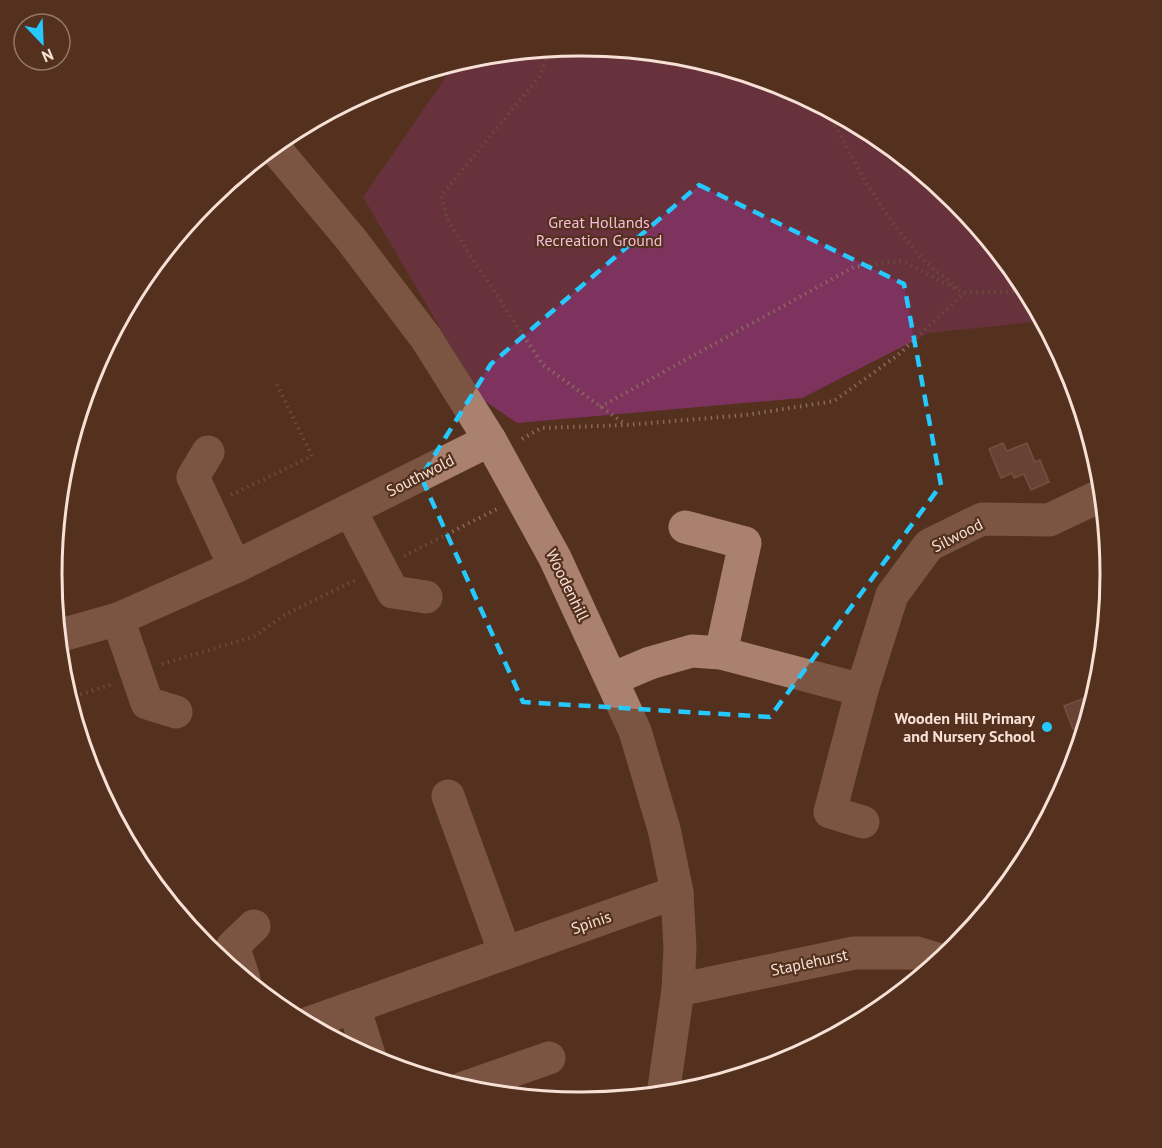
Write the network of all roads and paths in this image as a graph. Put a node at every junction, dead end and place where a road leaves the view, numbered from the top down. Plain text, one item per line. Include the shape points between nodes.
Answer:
1 (547, 57) edge
2 (833, 121) edge
3 (279, 153) edge
4 (1015, 292) edge
5 (964, 294) junction
6 (276, 383) dead end
7 (600, 407) junction
8 (626, 425) junction
9 (493, 446) junction
10 (208, 452) dead end
11 (521, 496) junction
12 (1094, 499) edge
13 (207, 508) junction
14 (350, 510) junction
15 (685, 527) dead end
16 (235, 567) junction
17 (380, 568) junction
18 (426, 597) dead end
19 (118, 619) junction
20 (66, 634) edge
21 (722, 653) junction
22 (137, 673) junction
23 (612, 679) junction
24 (862, 690) junction
25 (77, 696) edge
26 (176, 712) dead end
27 (448, 795) dead end
28 (863, 822) dead end
29 (677, 892) junction
30 (254, 926) dead end
31 (505, 953) junction
32 (930, 957) edge
33 (239, 964) edge
34 (678, 990) junction
35 (354, 1007) junction
36 (317, 1020) edge
37 (366, 1045) edge
38 (549, 1058) dead end
39 (478, 1083) edge
40 (664, 1086) edge

1 - 7 path via 539,77 441,196 449,223 543,365
2 - 5 path via 883,211 923,260
3 - 9 street, Woodenhill via 406,310
4 - 5 path
5 - 7 path via 902,261 854,267
5 - 8 path via 898,355 834,401 746,415
6 - 13 path via 312,456
7 - 8 path
8 - 9 path via 541,428
9 - 11 street, Woodenhill
9 - 14 street, Southwold
10 - 13 street via 193,477
11 - 17 path
11 - 23 street, Woodenhill
12 - 24 street, Silwood via 1049,520 982,519 929,545 892,595
13 - 16 street
14 - 16 street, Southwold
14 - 17 street
15 - 21 street via 745,543
16 - 19 street, Southwold
17 - 18 street via 393,592
17 - 22 path via 286,614 253,637
19 - 20 street, Southwold
19 - 22 street
21 - 23 street via 692,651
21 - 24 street
22 - 25 path
22 - 26 street via 147,703
23 - 29 street, Woodenhill via 635,731 664,829
24 - 28 street, Silwood via 830,812
27 - 31 street
29 - 31 street, Spinis
29 - 34 street, Woodenhill
30 - 33 street via 233,946
31 - 35 street, Spinis
32 - 34 street, Staplehurst via 917,953 854,952
34 - 40 street, Woodenhill
35 - 36 street, Spinis
35 - 37 street
38 - 39 street

